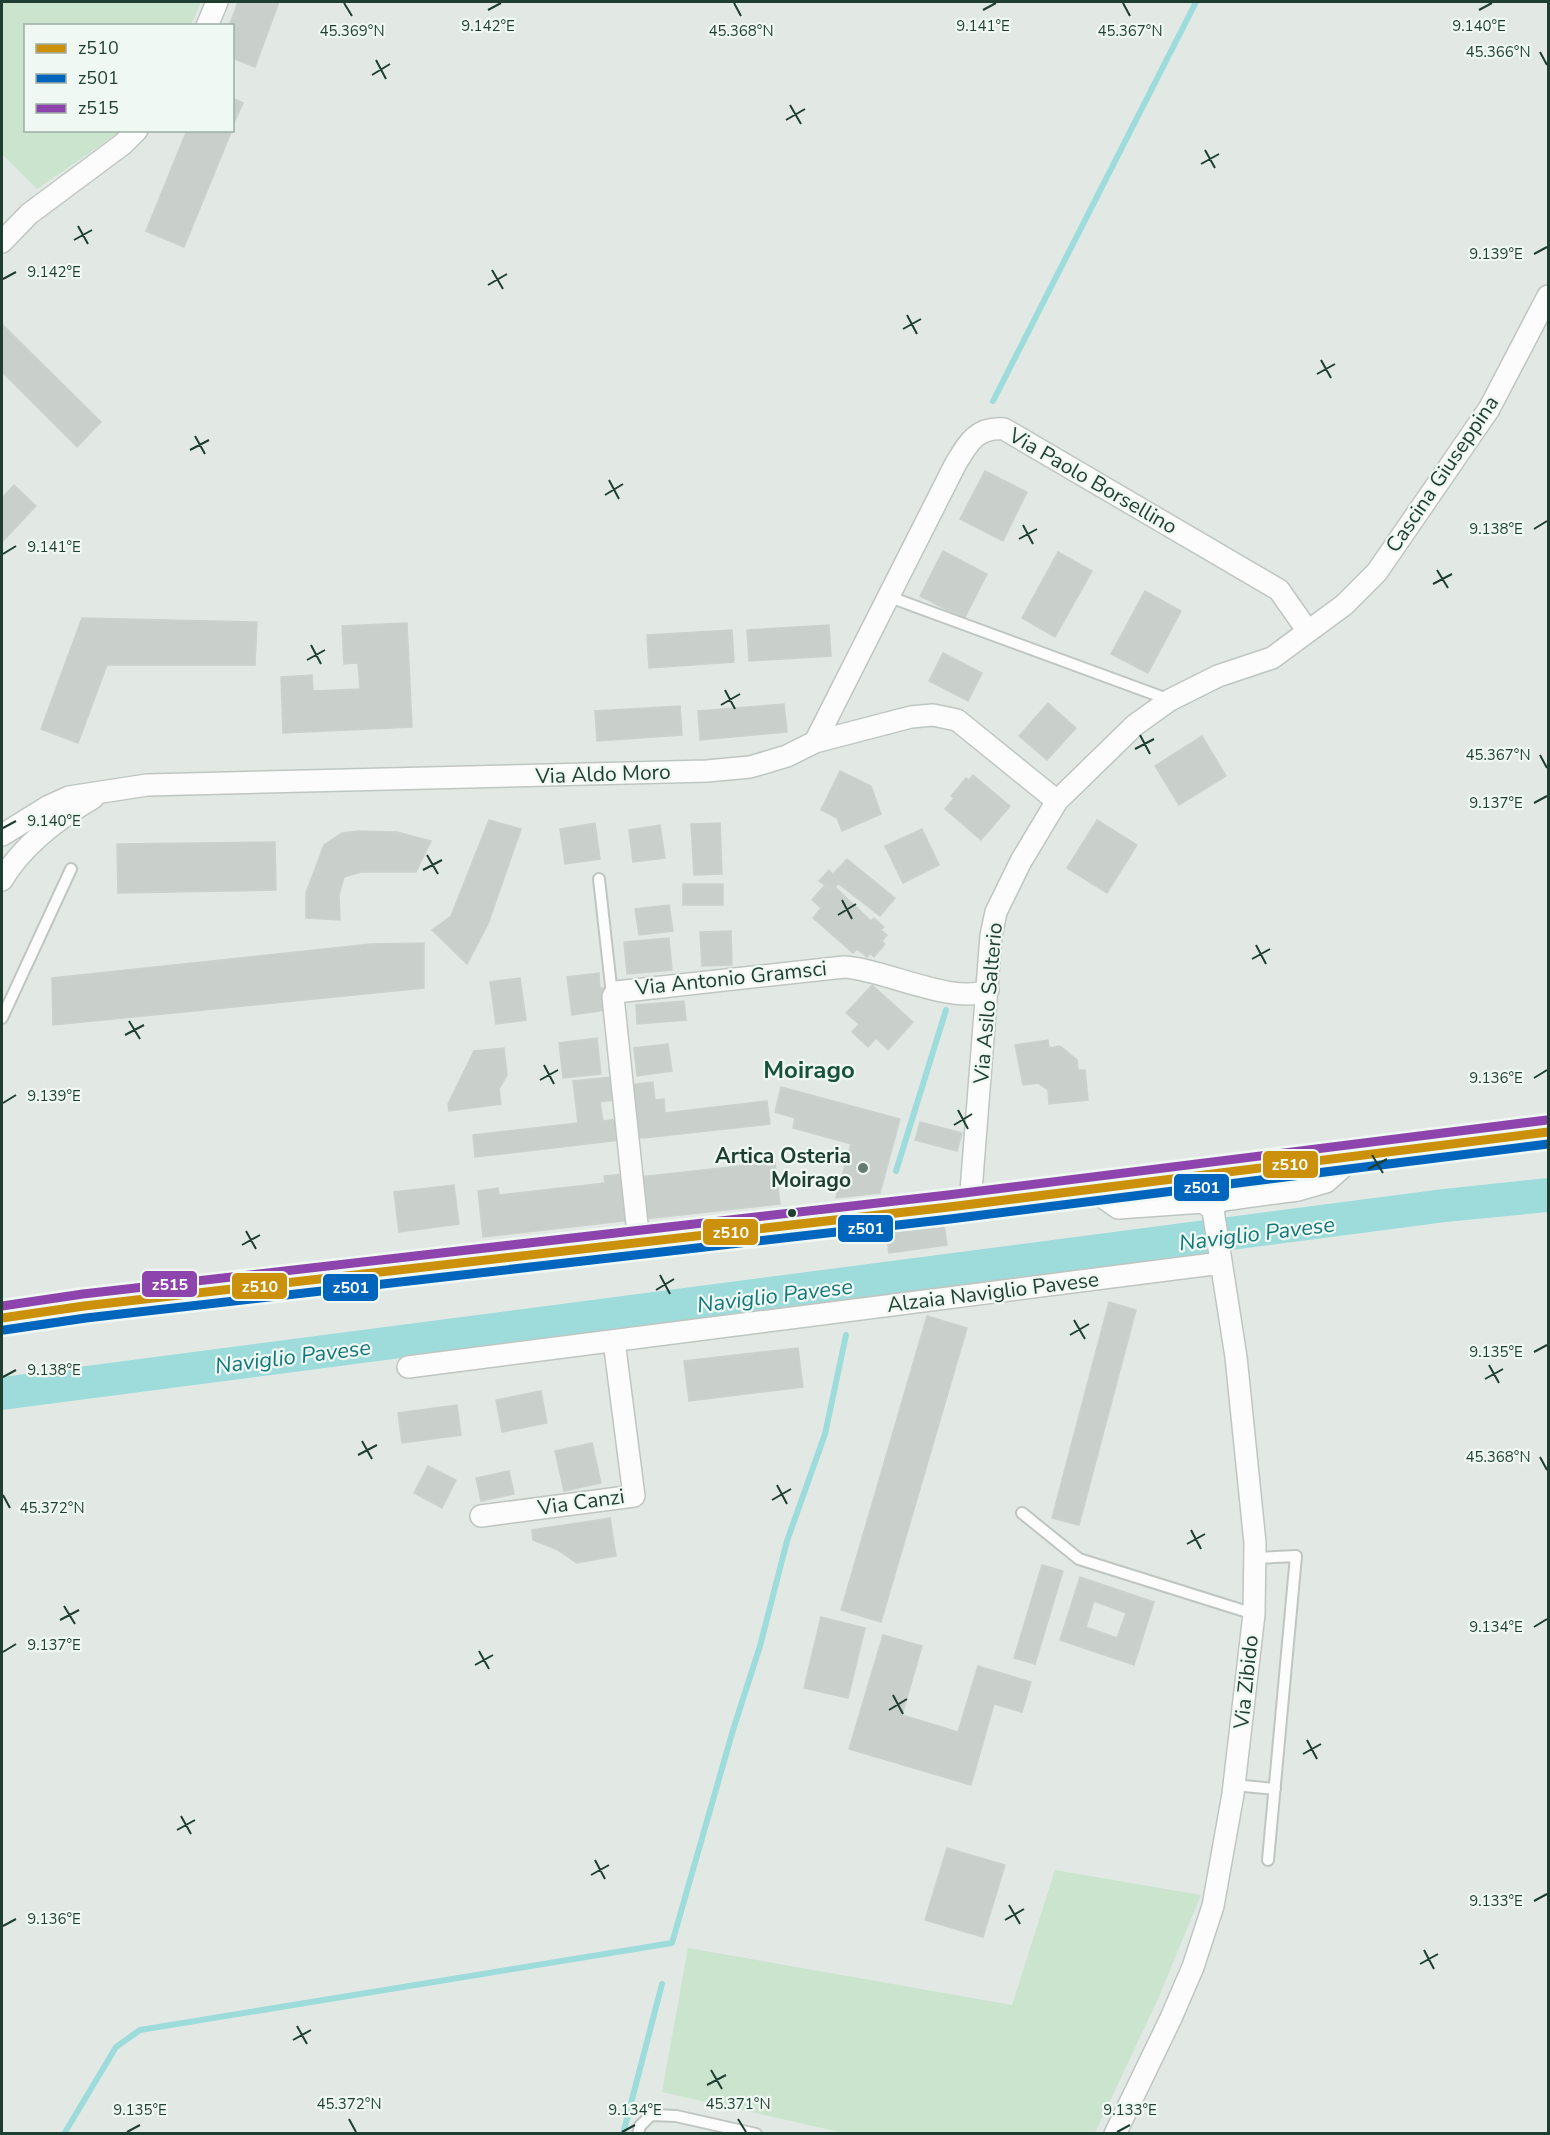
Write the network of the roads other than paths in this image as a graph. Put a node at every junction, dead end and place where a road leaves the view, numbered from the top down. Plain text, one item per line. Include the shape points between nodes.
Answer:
1 (217, 2) edge
2 (208, 24) edge
3 (135, 132) edge
4 (2, 242) edge
5 (1548, 296) edge
6 (887, 596) junction
7 (1307, 630) junction
8 (1170, 700) junction
9 (814, 742) junction
10 (112, 789) junction
11 (1057, 801) junction
12 (2, 835) edge
13 (71, 869) dead end
14 (599, 879) dead end
15 (2, 880) edge
16 (988, 990) junction
17 (613, 997) junction
18 (2, 1018) edge
19 (1548, 1132) edge
20 (1353, 1157) junction
21 (1090, 1189) junction
22 (970, 1204) junction
23 (1213, 1210) junction
24 (639, 1243) junction
25 (1221, 1263) junction
26 (2, 1294) edge
27 (84, 1306) junction
28 (2, 1318) edge
29 (614, 1341) junction
30 (408, 1367) dead end
31 (1022, 1514) dead end
32 (481, 1516) dead end
33 (1256, 1558) junction
34 (1254, 1614) junction
35 (1234, 1785) junction
36 (1275, 1789) junction
37 (1268, 1860) dead end
38 (638, 2133) edge
39 (756, 2133) edge
40 (1115, 2133) edge

1 - 2 street
3 - 4 street via 29,214
5 - 7 street, Cascina Giuseppina via 1489,409 1377,572 1344,604
6 - 7 street, Via Paolo Borsellino via 970,438 991,428 1004,429 1283,593
6 - 8 lane
6 - 9 street, Via Paolo Borsellino
7 - 8 street, Via Asilo Salterio via 1272,658 1218,676
8 - 11 street, Via Asilo Salterio via 1135,725
9 - 10 street, Via Aldo Moro via 787,756 750,767 707,771 223,782
9 - 11 street, Via Aldo Moro via 911,717 933,715 957,720
10 - 12 street, Via Aldo Moro via 60,800
10 - 15 street, Via Aldo Moro via 62,819 30,846
11 - 16 street, Via Asilo Salterio via 996,912
13 - 18 lane
14 - 17 lane
16 - 17 street, Via Antonio Gramsci via 978,994 937,991 856,968 623,990
16 - 22 street, Via Asilo Salterio
17 - 24 street, Via Antonio Gramsci
19 - 20 main road
20 - 21 main road
20 - 23 street via 1326,1182 1298,1190 1223,1200
21 - 22 main road
21 - 23 street via 1118,1208 1203,1202
22 - 24 main road
23 - 25 street, Via Zibido
24 - 27 main road
25 - 29 street, Alzaia Naviglio Pavese
25 - 33 street, Via Zibido via 1236,1357
26 - 27 main road
27 - 28 main road
29 - 30 street, Alzaia Naviglio Pavese
29 - 32 street, Via Canzi via 634,1496
31 - 34 lane via 1079,1559
33 - 34 street, Via Zibido
33 - 36 lane via 1296,1556
34 - 35 street, Via Zibido
35 - 36 lane
35 - 40 street, Via Zibido via 1213,1906 1193,1967
36 - 37 lane
38 - 39 lane via 651,2115 676,2116

